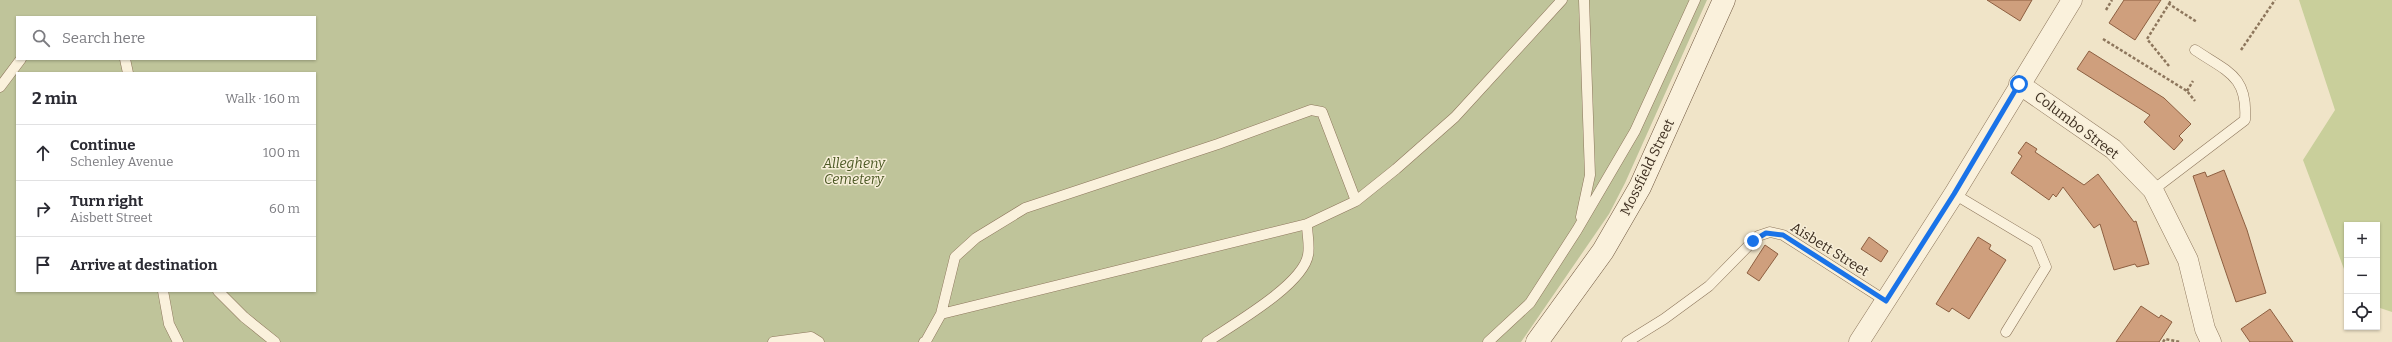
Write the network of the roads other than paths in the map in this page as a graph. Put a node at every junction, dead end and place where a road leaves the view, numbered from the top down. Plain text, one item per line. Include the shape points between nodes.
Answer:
1 (1562, 0) edge
2 (1584, 0) edge
3 (1695, 0) edge
4 (1724, 0) edge
5 (2072, 0) edge
6 (2195, 50) dead end
7 (20, 60) edge
8 (125, 60) edge
9 (128, 72) edge
10 (2019, 84) junction
11 (0, 87) edge
12 (2152, 190) junction
13 (1954, 194) junction
14 (1356, 201) junction
15 (1307, 224) junction
16 (1571, 240) junction
17 (163, 292) edge
18 (219, 292) edge
19 (1886, 301) junction
20 (941, 314) junction
21 (2006, 332) dead end
22 (1539, 341) edge
23 (178, 342) edge
24 (275, 342) edge
25 (773, 342) edge
26 (819, 342) edge
27 (924, 342) edge
28 (1207, 342) edge
29 (1488, 342) edge
30 (1627, 342) edge
31 (1859, 342) edge
32 (2211, 342) edge

1 - 14 lane via 1455,117
2 - 16 lane via 1587,15 1590,175 1583,212
3 - 16 lane via 1635,130
4 - 22 street, Mossfield Street via 1640,187 1603,251
5 - 10 street
6 - 12 lane via 2233,76 2242,87 2246,100 2245,120
7 - 11 lane
8 - 9 lane
10 - 12 street, Columbo Street via 2113,149
10 - 13 street
12 - 32 street, Columbo Street via 2188,260 2205,329
13 - 19 street
13 - 21 lane via 2036,243 2046,267
14 - 15 lane
14 - 20 lane via 1322,112 1311,110 1218,144 1025,208 976,238 955,257
15 - 20 lane
15 - 28 lane via 1308,255 1300,274 1270,300
16 - 29 lane via 1530,303
17 - 23 lane via 169,324
18 - 24 lane
19 - 30 lane, Aisbett Street via 1783,235 1766,233 1756,238 1709,286
19 - 31 street
20 - 27 lane
25 - 26 lane via 811,337

